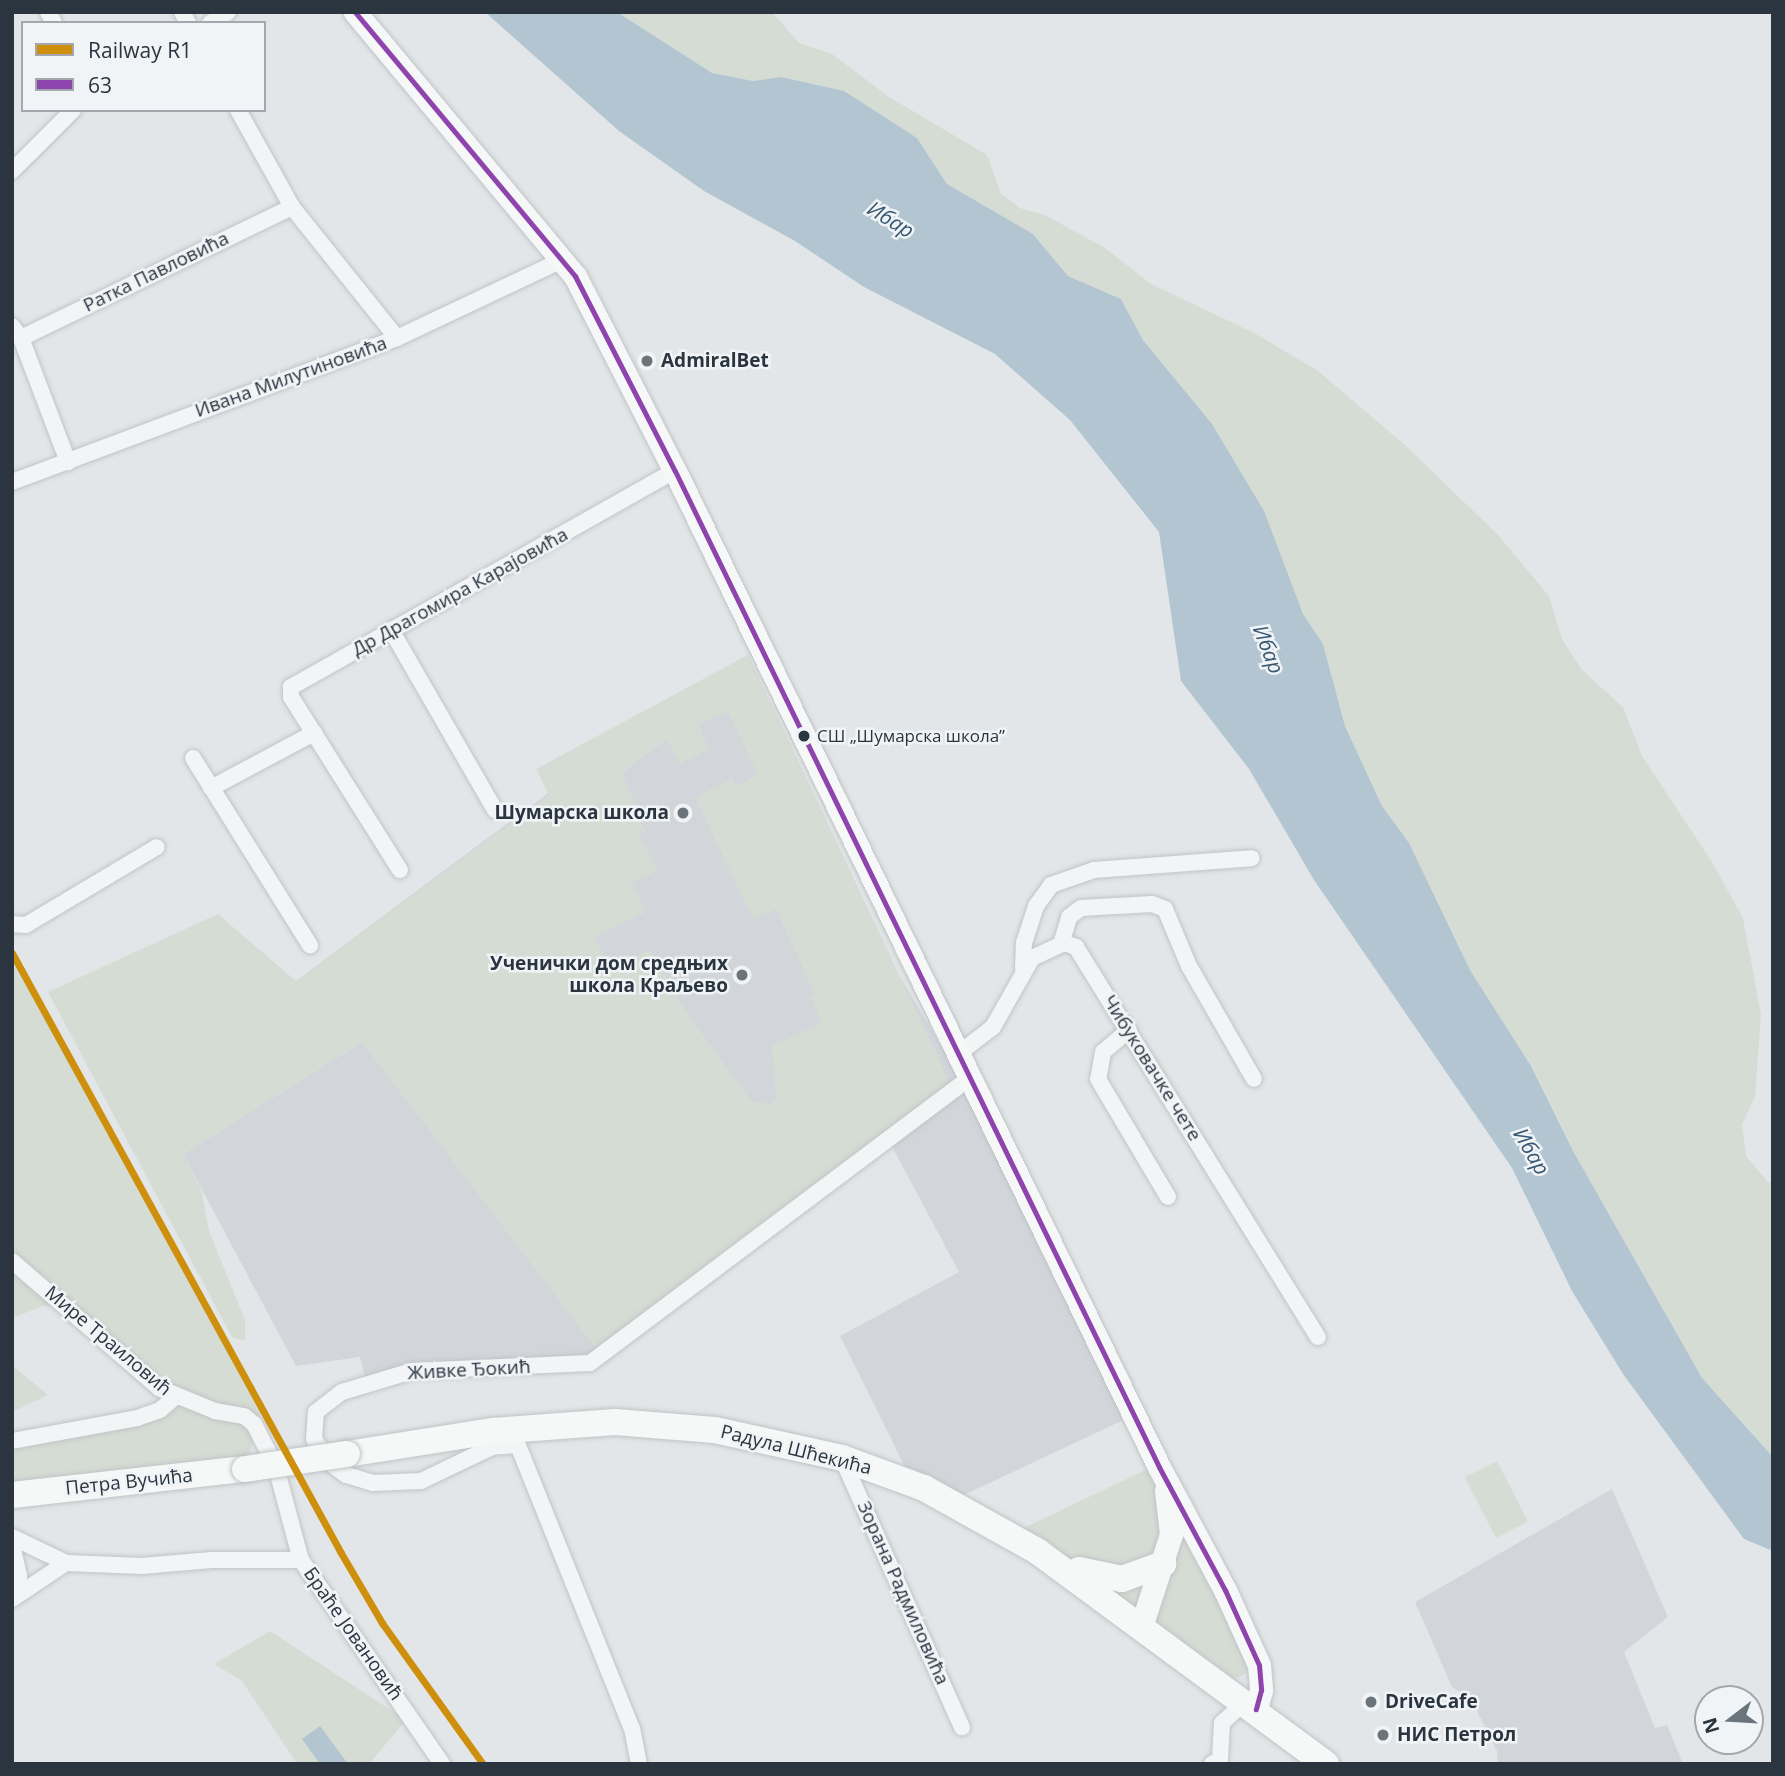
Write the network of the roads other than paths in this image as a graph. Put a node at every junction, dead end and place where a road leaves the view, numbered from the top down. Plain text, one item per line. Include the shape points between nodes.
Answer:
1 (355, 12) edge
2 (72, 112) edge
3 (239, 112) edge
4 (12, 172) edge
5 (292, 207) junction
6 (564, 259) junction
7 (15, 332) edge
8 (397, 338) junction
9 (68, 462) junction
10 (675, 471) junction
11 (12, 482) edge
12 (391, 630) junction
13 (314, 733) junction
14 (193, 758) dead end
15 (211, 788) junction
16 (495, 810) dead end
17 (157, 847) dead end
18 (1252, 858) dead end
19 (400, 870) dead end
20 (12, 924) edge
21 (310, 944) dead end
22 (1060, 944) junction
23 (1023, 968) junction
24 (1129, 1030) junction
25 (958, 1054) junction
26 (970, 1078) junction
27 (1254, 1079) dead end
28 (1168, 1197) dead end
29 (12, 1261) edge
30 (1318, 1337) dead end
31 (175, 1397) junction
32 (12, 1441) edge
33 (842, 1458) junction
34 (1159, 1467) junction
35 (245, 1469) joint
36 (12, 1495) edge
37 (12, 1537) edge
38 (12, 1545) edge
39 (1037, 1551) junction
40 (301, 1560) junction
41 (66, 1563) junction
42 (1163, 1564) junction
43 (12, 1591) edge
44 (12, 1598) edge
45 (1142, 1624) junction
46 (1254, 1700) junction
47 (962, 1728) dead end
48 (442, 1764) edge
49 (639, 1764) edge
50 (1212, 1764) edge
51 (1326, 1764) edge

1 - 6 street via 418,93
2 - 4 street
3 - 5 street
5 - 7 street, Ратка Павловића
5 - 8 street
6 - 8 street, Ивана Милутиновића
6 - 10 street
7 - 9 street
8 - 9 street, Ивана Милутиновића
9 - 11 street, Ивана Милутиновића
10 - 12 street, Др Драгомира Карајовића
10 - 25 street
12 - 13 street, Др Драгомира Карајовића via 291,687 290,697
12 - 16 street
13 - 15 street
13 - 19 street, Др Драгомира Карајовића
14 - 15 street
15 - 21 street
17 - 20 street via 26,925
18 - 23 street via 1094,870 1051,885 1036,906 1024,943
22 - 23 street via 1046,948
22 - 24 street, Чибуковачке чете via 1076,947
22 - 27 street via 1069,917 1080,908 1152,904 1165,909 1189,966
23 - 25 street via 993,1027
24 - 28 street via 1102,1052 1098,1079
24 - 30 street, Чибуковачке чете
25 - 26 street
26 - 34 street
26 - 49 street, Живке Ђокић via 590,1363 412,1371 342,1392 316,1412 314,1439 329,1462 346,1475 373,1483 421,1481 492,1447 518,1445 632,1729
29 - 31 street, Мире Траиловић via 155,1385
31 - 32 street via 160,1410 137,1418
31 - 40 street, Мире Траиловић via 244,1416 254,1424 271,1456
33 - 35 main road, Радула Шћекића, bridge via 715,1430 615,1422 493,1431
33 - 39 main road, Радула Шћекића via 924,1488
33 - 47 street, Зорана Радмиловића
34 - 42 street via 1172,1518
34 - 46 street via 1259,1665
35 - 36 main road, Петра Вучића
37 - 41 street, Браће Јовановић
38 - 43 street via 19,1576
39 - 42 main road via 1110,1579 1127,1578
39 - 45 main road, Радула Шћекића
40 - 41 street, Браће Јовановић via 142,1566
40 - 48 street, Браће Јовановић
41 - 44 street
42 - 45 street
45 - 46 main road, Радула Шћекића
46 - 50 street via 1222,1723 1220,1760
46 - 51 main road, Радула Шћекића

